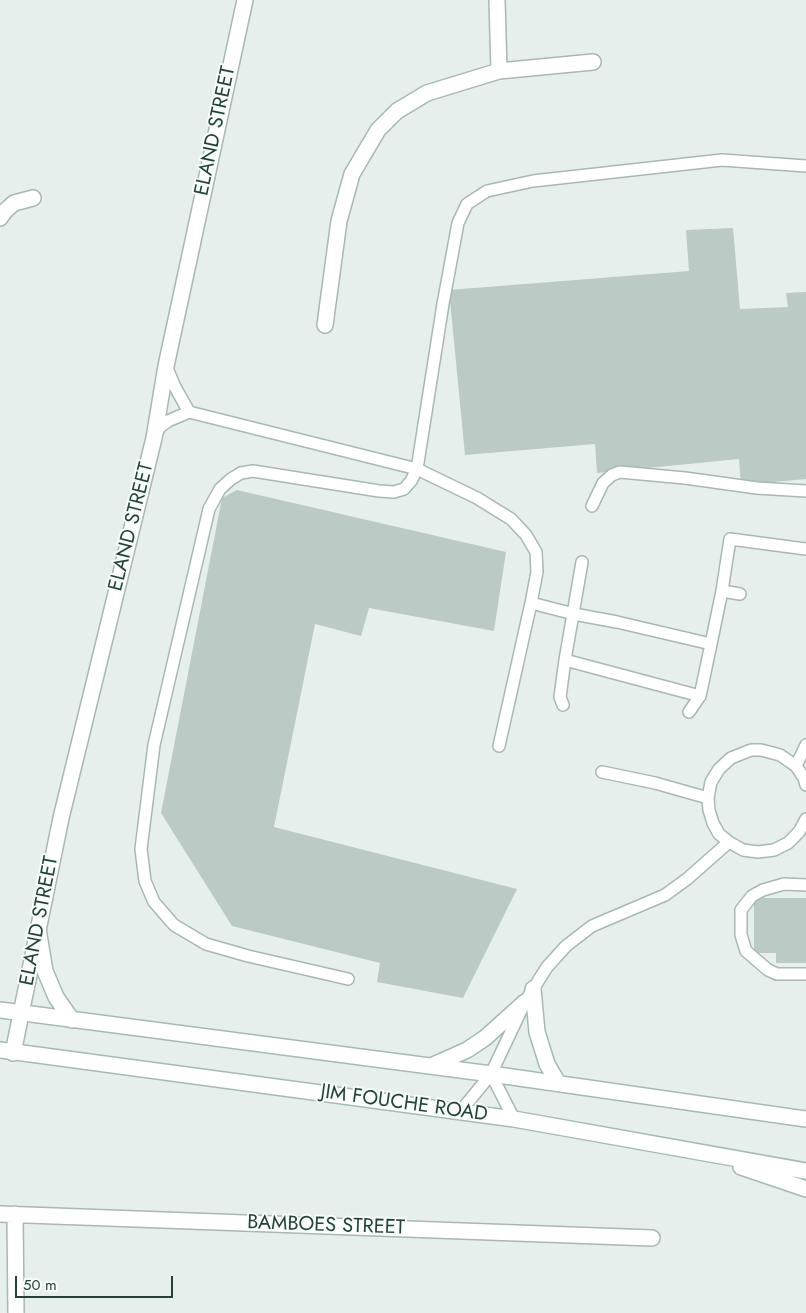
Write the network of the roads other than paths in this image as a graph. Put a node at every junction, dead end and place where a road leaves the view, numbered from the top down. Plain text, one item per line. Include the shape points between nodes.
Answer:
1 (245, 0) edge
2 (498, 0) edge
3 (593, 62) dead end
4 (499, 71) junction
5 (806, 166) edge
6 (33, 198) dead end
7 (0, 218) edge
8 (325, 325) dead end
9 (166, 366) junction
10 (189, 412) junction
11 (154, 438) junction
12 (417, 469) junction
13 (806, 491) edge
14 (592, 506) dead end
15 (806, 549) edge
16 (582, 562) dead end
17 (722, 591) junction
18 (740, 594) dead end
19 (531, 603) junction
20 (574, 614) junction
21 (711, 644) junction
22 (565, 660) junction
23 (700, 696) junction
24 (563, 705) dead end
25 (689, 712) dead end
26 (499, 746) dead end
27 (806, 746) edge
28 (796, 766) junction
29 (602, 772) dead end
30 (806, 785) edge
31 (708, 798) junction
32 (806, 819) edge
33 (729, 842) junction
34 (806, 885) edge
35 (38, 929) junction
36 (806, 974) edge
37 (348, 979) dead end
38 (529, 995) junction
39 (0, 1010) edge
40 (22, 1013) junction
41 (72, 1020) junction
42 (6, 1051) edge
43 (431, 1066) junction
44 (491, 1074) junction
45 (558, 1083) junction
46 (460, 1112) junction
47 (514, 1119) junction
48 (806, 1119) edge
49 (675, 1146) junction
50 (806, 1171) edge
51 (806, 1190) edge
52 (0, 1214) edge
53 (15, 1214) junction
54 (652, 1238) dead end
55 (16, 1313) edge

1 - 9 street, ELAND STREET
2 - 4 street
3 - 4 street
4 - 8 street via 427,93 397,111 378,130 352,174 339,221
5 - 12 lane via 722,160 533,181 487,191 467,204 458,223 442,304
6 - 7 street via 14,204
9 - 10 lane
9 - 11 street, ELAND STREET
10 - 11 lane via 168,421
10 - 12 lane
11 - 35 street, ELAND STREET via 61,818
12 - 19 lane via 491,506 511,519 526,535 536,552 537,572
12 - 37 lane via 412,482 394,492 253,471 236,476 220,489 209,509 154,745 141,849 145,880 154,902 174,924 206,944
13 - 14 lane via 620,472 603,483
15 - 17 lane via 730,538
16 - 20 lane
17 - 18 lane
17 - 21 lane
19 - 20 lane
19 - 26 lane
20 - 21 lane
20 - 22 lane
21 - 23 lane
22 - 23 lane
22 - 24 lane via 560,688
23 - 25 lane
27 - 28 lane
28 - 30 lane
28 - 31 lane via 780,755 761,750 740,753 719,769 711,782
29 - 31 lane
31 - 33 lane via 713,823
32 - 33 lane via 788,843 774,850 743,850
33 - 38 lane via 665,895 585,931 546,966
34 - 36 lane via 784,884 752,896 742,910 741,935 746,951 768,970 778,974
35 - 40 street, ELAND STREET
35 - 41 street via 47,977
38 - 43 street via 485,1038
38 - 44 lane
38 - 45 street via 547,1064
39 - 40 street, JIM FOUCHE ROAD
40 - 41 street, JIM FOUCHE ROAD
40 - 42 street, ELAND STREET
41 - 43 street, JIM FOUCHE ROAD
42 - 46 street, JIM FOUCHE ROAD
43 - 44 street, JIM FOUCHE ROAD
44 - 45 street, JIM FOUCHE ROAD
44 - 46 lane
44 - 47 lane
45 - 48 street, JIM FOUCHE ROAD
46 - 47 street, JIM FOUCHE ROAD
47 - 49 street, JIM FOUCHE ROAD
49 - 50 street, JIM FOUCHE ROAD
49 - 51 street
52 - 53 street, BAMBOES STREET
53 - 54 street, BAMBOES STREET
53 - 55 street

